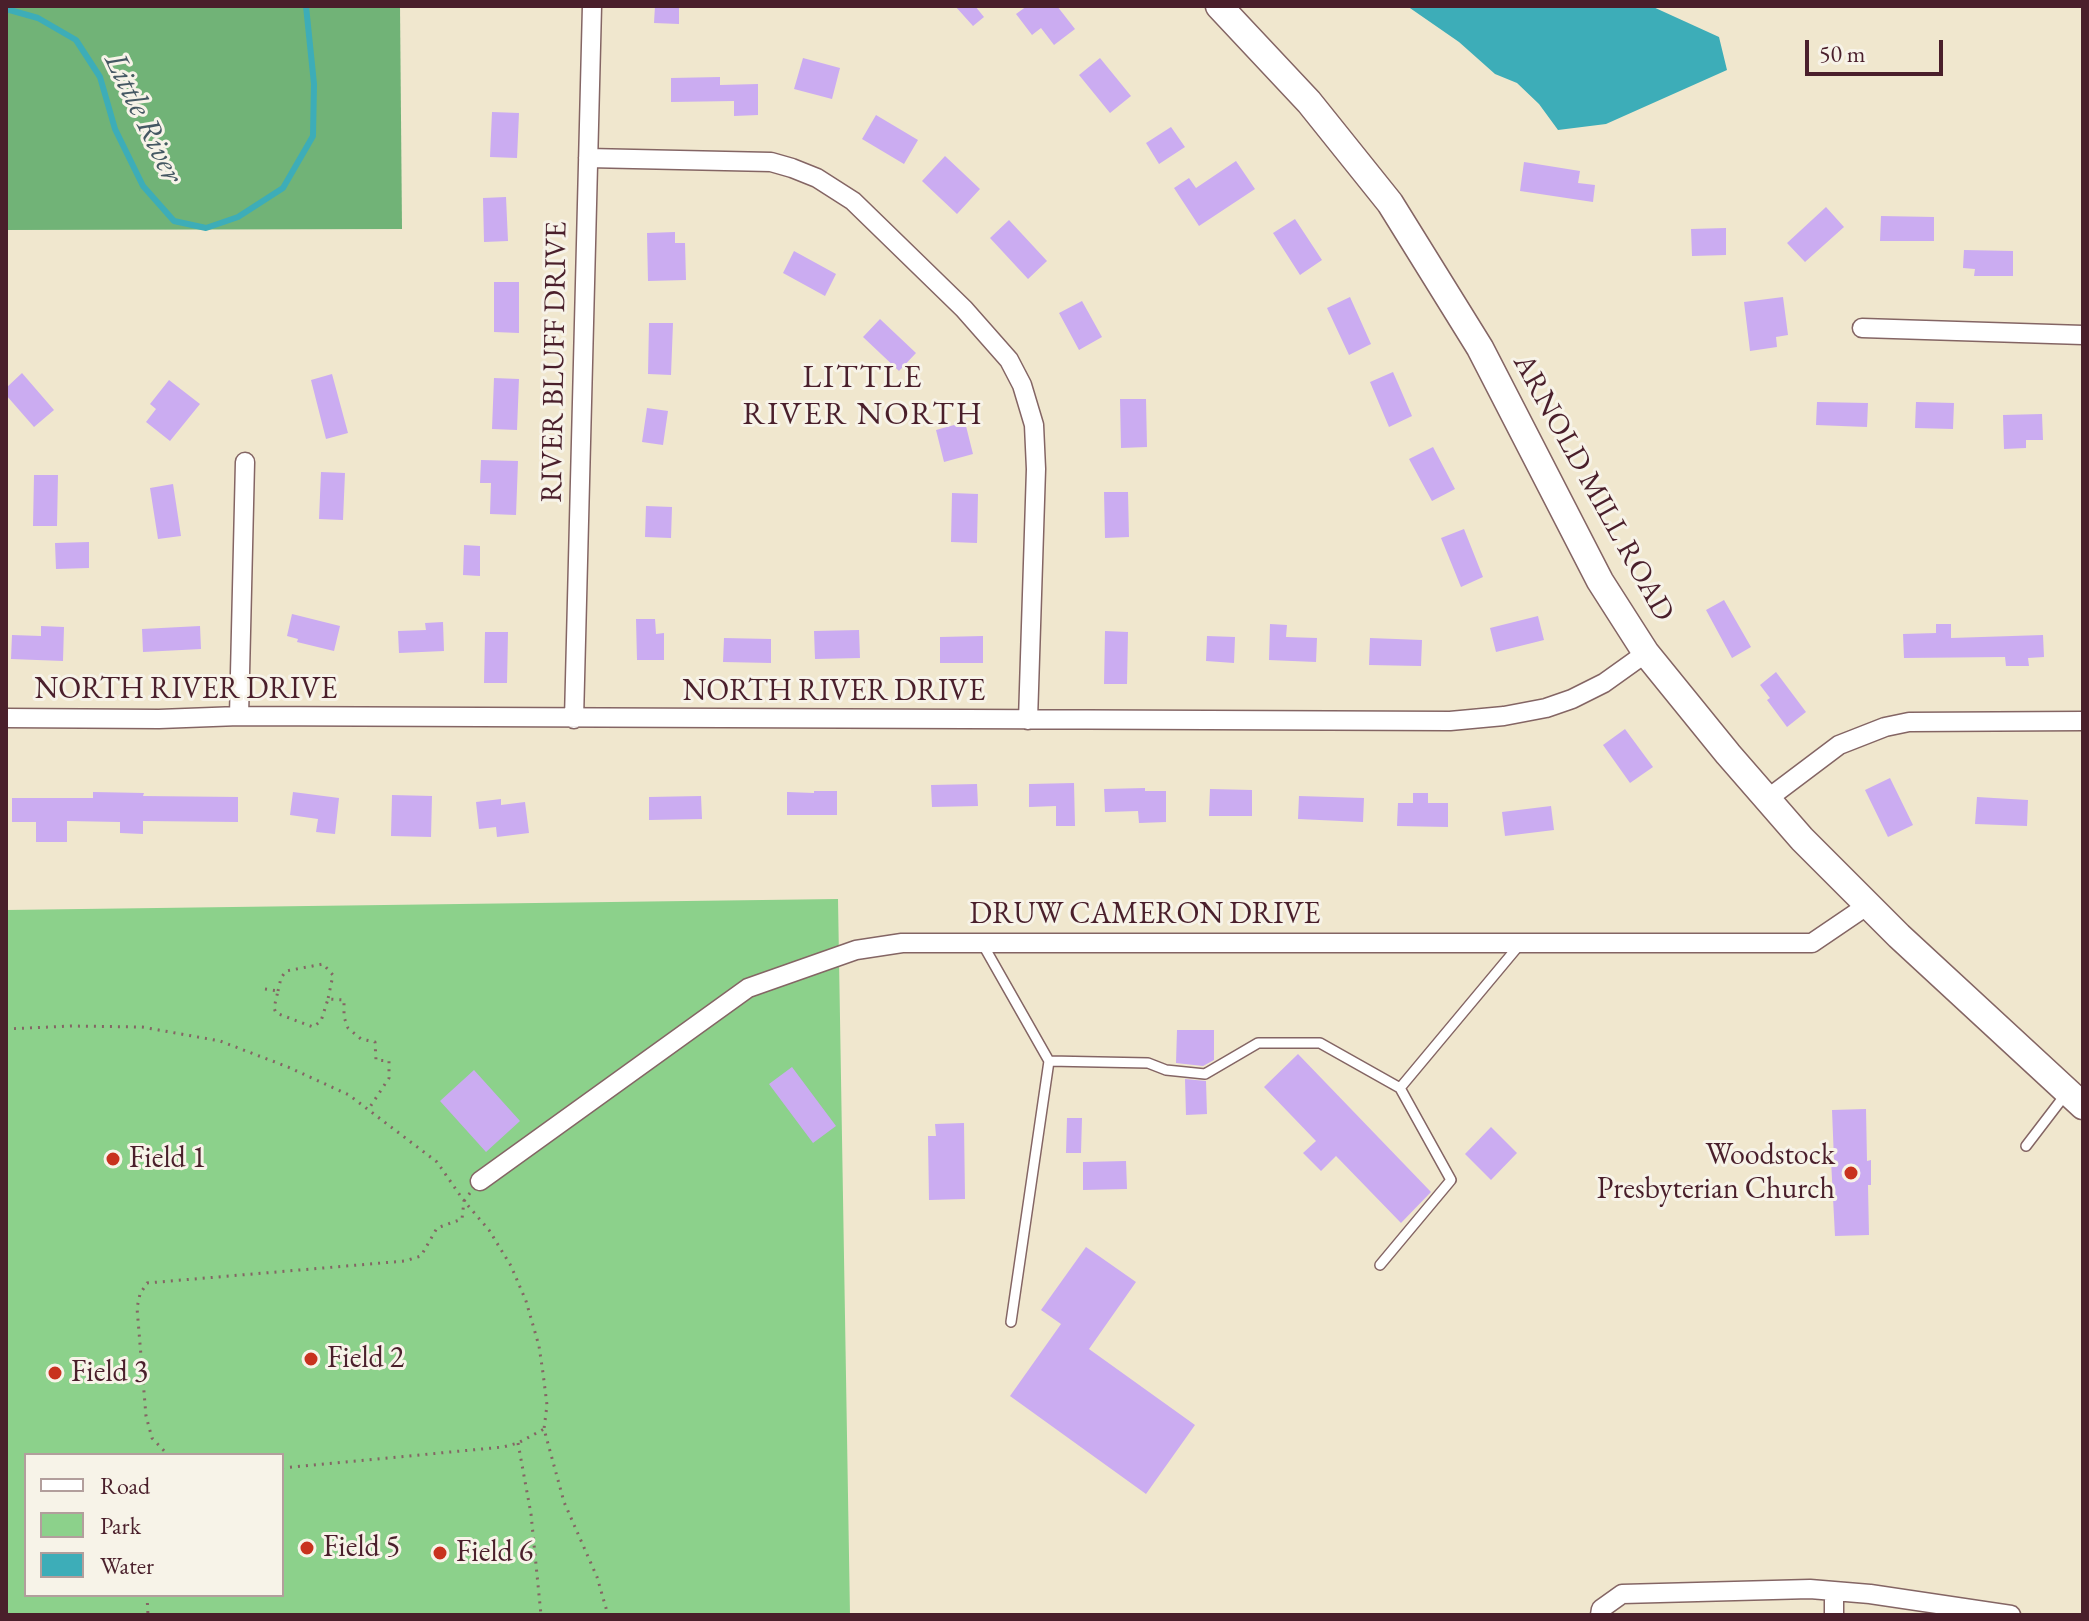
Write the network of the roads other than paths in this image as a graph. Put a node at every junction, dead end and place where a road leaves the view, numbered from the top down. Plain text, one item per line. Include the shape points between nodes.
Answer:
1 (592, 6) edge
2 (1219, 6) edge
3 (588, 158) junction
4 (1862, 328) dead end
5 (2083, 335) edge
6 (245, 462) dead end
7 (1646, 653) junction
8 (239, 716) junction
9 (6, 718) edge
10 (574, 719) junction
11 (1028, 720) junction
12 (2083, 721) edge
13 (1766, 800) junction
14 (1868, 905) junction
15 (982, 943) junction
16 (1521, 943) junction
17 (1049, 1061) junction
18 (1400, 1088) junction
19 (2075, 1100) edge
20 (2026, 1146) dead end
21 (480, 1181) road end
22 (1380, 1265) dead end
23 (1011, 1322) dead end
24 (1834, 1591) junction
25 (1600, 1615) edge
26 (1834, 1615) edge
27 (2011, 1615) edge

1 - 3 street, RIVER BLUFF DRIVE
2 - 7 main road, ARNOLD MILL ROAD via 1309,102 1390,203 1480,348 1600,581
3 - 10 street, RIVER BLUFF DRIVE
3 - 11 street via 771,162 817,178 853,201 1009,360 1034,425
4 - 5 street
6 - 8 street
7 - 11 street, NORTH RIVER DRIVE via 1572,699 1504,716 1450,721
7 - 13 main road, ARNOLD MILL ROAD
8 - 9 street, NORTH RIVER DRIVE
8 - 10 street, NORTH RIVER DRIVE
10 - 11 street, NORTH RIVER DRIVE
12 - 13 street via 1909,722 1885,727 1839,745
13 - 14 main road, ARNOLD MILL ROAD
14 - 16 street, DRUW CAMERON DRIVE via 1812,943
14 - 19 main road, ARNOLD MILL ROAD
15 - 16 street, DRUW CAMERON DRIVE
15 - 17 lane
15 - 21 street, DRUW CAMERON DRIVE via 902,943 856,950 748,988
16 - 18 lane
17 - 18 lane via 1148,1063 1205,1074 1258,1043 1320,1043
17 - 23 lane
18 - 22 lane via 1451,1180
19 - 20 lane
24 - 25 street via 1622,1594
24 - 26 street
24 - 27 street

